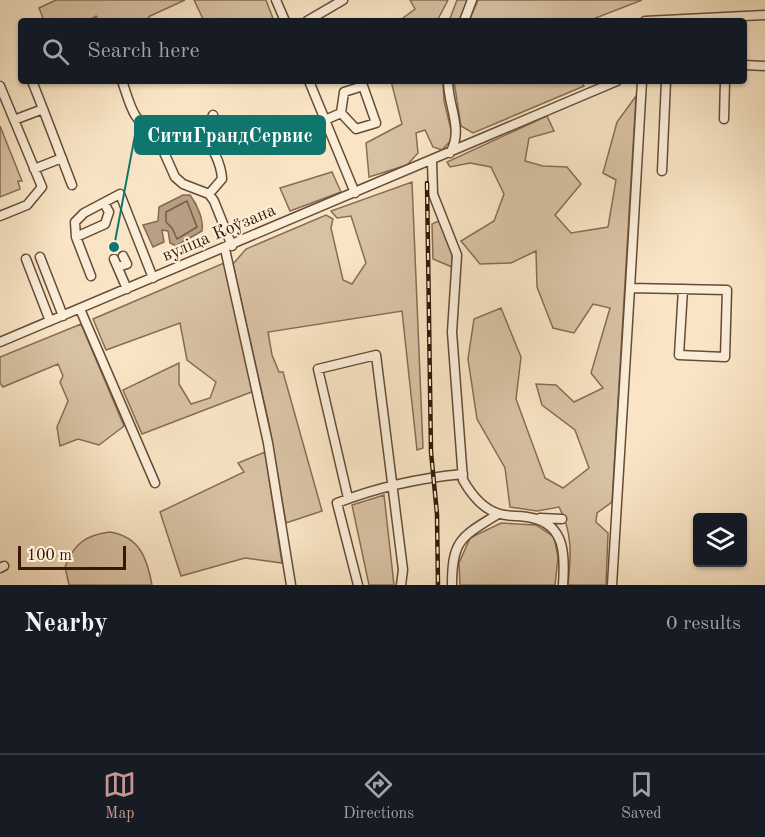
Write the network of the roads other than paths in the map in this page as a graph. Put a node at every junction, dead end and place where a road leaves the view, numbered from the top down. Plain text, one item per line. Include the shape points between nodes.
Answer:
1 (276, 0) edge
2 (343, 0) edge
3 (472, 0) edge
4 (765, 15) edge
5 (284, 18) edge
6 (312, 18) edge
7 (465, 18) edge
8 (705, 18) edge
9 (747, 65) edge
10 (765, 66) edge
11 (33, 84) edge
12 (123, 84) edge
13 (310, 84) edge
14 (449, 84) edge
15 (610, 84) edge
16 (642, 84) edge
17 (666, 84) edge
18 (725, 84) edge
19 (0, 86) edge
20 (43, 109) junction
21 (340, 113) junction
22 (213, 115) dead end
23 (724, 119) dead end
24 (14, 120) junction
25 (325, 120) junction
26 (450, 153) junction
27 (62, 158) junction
28 (432, 161) junction
29 (34, 169) junction
30 (662, 171) dead end
31 (72, 185) dead end
32 (355, 193) junction
33 (209, 194) junction
34 (104, 203) junction
35 (0, 216) edge
36 (76, 237) junction
37 (228, 247) junction
38 (40, 257) dead end
39 (26, 259) dead end
40 (118, 261) dead end
41 (91, 276) dead end
42 (153, 278) junction
43 (630, 288) junction
44 (127, 289) junction
45 (683, 290) junction
46 (80, 309) junction
47 (63, 316) junction
48 (50, 321) junction
49 (0, 342) edge
50 (463, 474) junction
51 (154, 483) dead end
52 (392, 484) junction
53 (348, 498) junction
54 (498, 514) junction
55 (534, 518) junction
56 (562, 519) dead end
57 (291, 585) edge
58 (358, 585) edge
59 (401, 585) edge
60 (452, 585) edge
61 (563, 585) edge
62 (612, 585) edge

1 - 5 street
2 - 6 street
3 - 7 street
4 - 8 street
9 - 10 street
11 - 20 street
12 - 33 street via 139,122 154,130 175,177
13 - 25 street
14 - 26 street via 457,132
15 - 26 street, вуліца Коўзана
16 - 43 street
17 - 30 street
18 - 23 street
19 - 24 street
20 - 24 street
20 - 27 street
21 - 21 street via 356,129 376,123 363,86 344,92
21 - 25 street
22 - 33 street via 207,141 222,169 222,179
24 - 29 street
25 - 32 street
26 - 28 street, вуліца Коўзана
27 - 29 street
27 - 31 street
28 - 32 street, вуліца Коўзана
28 - 50 street via 433,194 457,255 452,332
29 - 35 street via 42,187 27,205
32 - 37 street, вуліца Коўзана
33 - 37 street
34 - 36 street via 75,222
34 - 36 street via 109,212 105,224
34 - 42 street via 120,194
36 - 41 street
37 - 42 street, вуліца Коўзана
37 - 57 street via 268,443
38 - 47 street
39 - 48 street
40 - 44 street
42 - 44 street, вуліца Коўзана
43 - 45 street
43 - 62 street
44 - 46 street, вуліца Коўзана
45 - 45 street via 727,290 725,357 679,355
46 - 47 street, вуліца Коўзана
46 - 51 street
47 - 48 street, вуліца Коўзана
48 - 49 street, вуліца Коўзана
50 - 52 street
50 - 54 street via 473,496
52 - 53 street
52 - 53 street via 376,355 318,369
52 - 59 street via 403,570
53 - 58 street via 337,503
54 - 55 street
54 - 60 street via 459,541 452,558
55 - 56 street
55 - 61 street via 553,527 560,537

